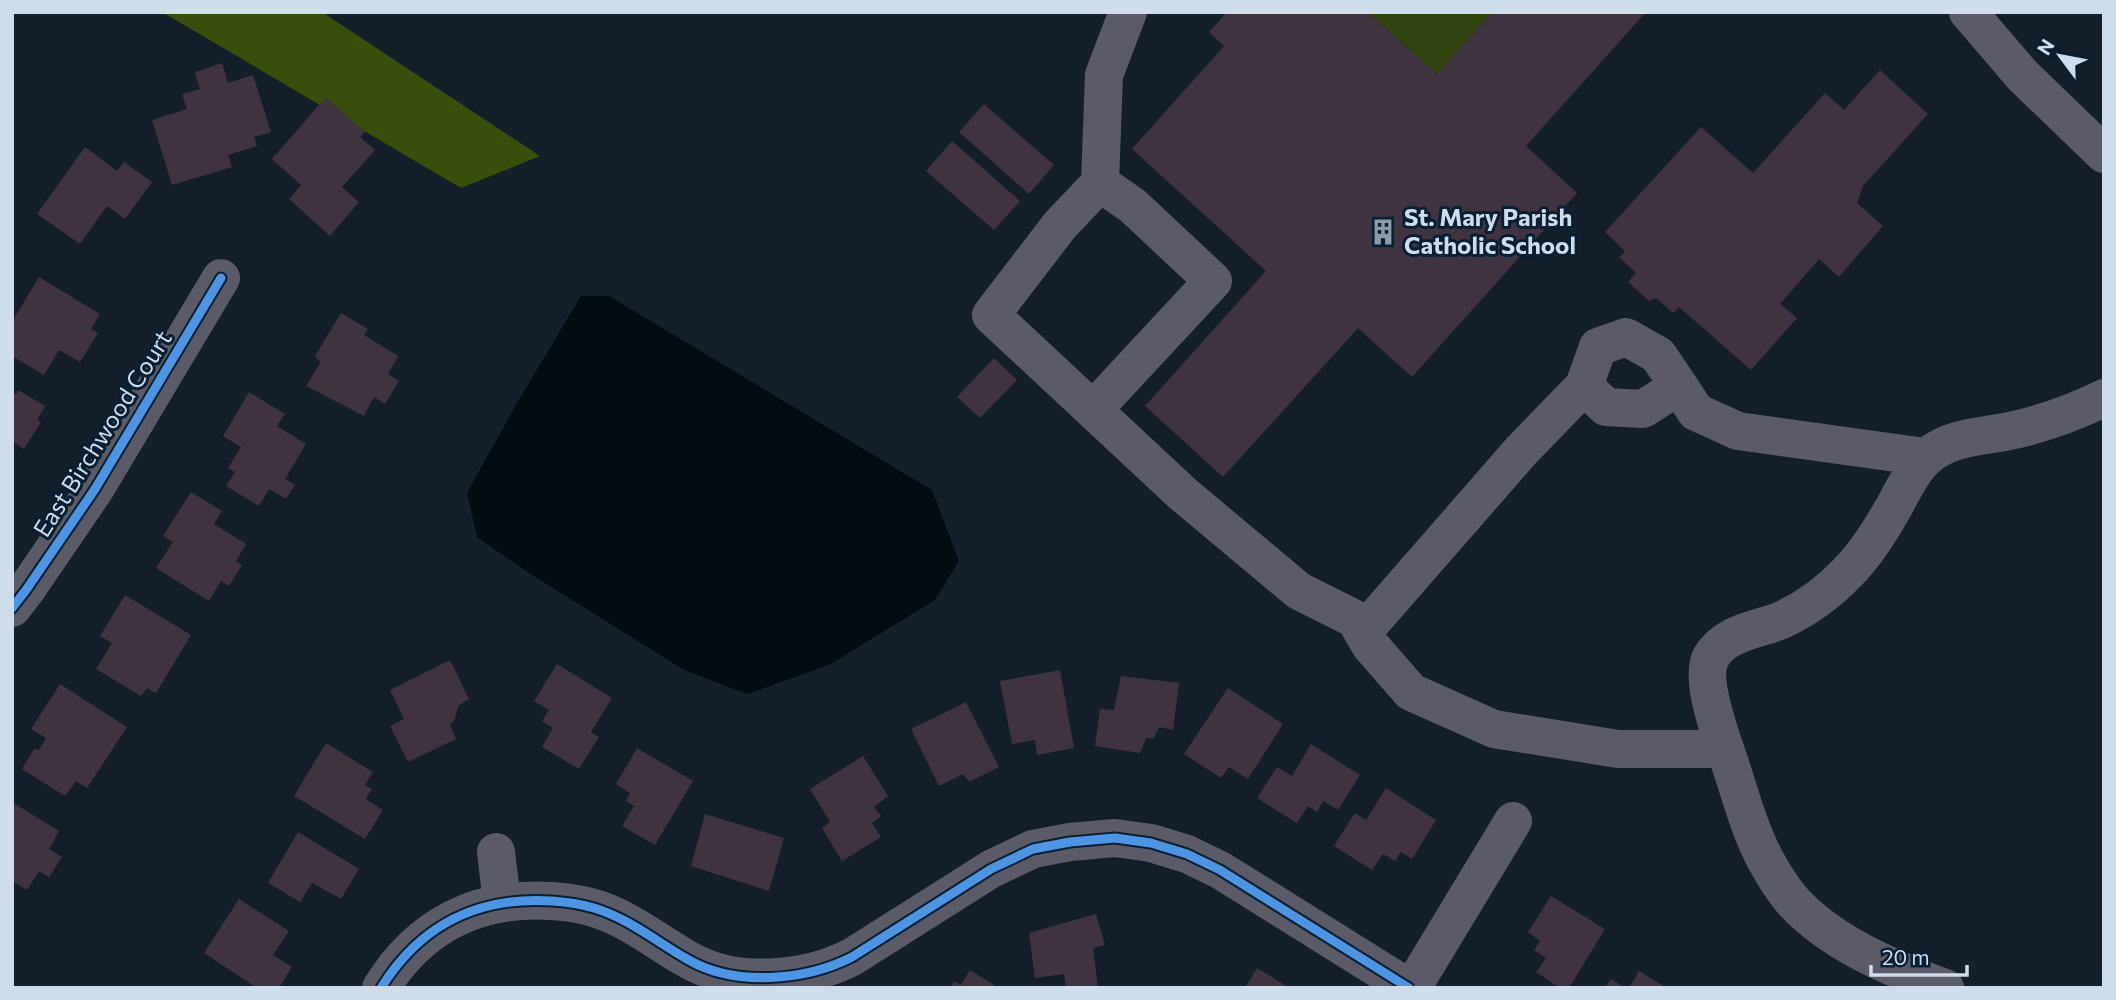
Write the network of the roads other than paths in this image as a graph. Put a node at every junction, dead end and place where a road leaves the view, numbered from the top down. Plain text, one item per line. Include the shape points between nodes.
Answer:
1 (1128, 12) edge
2 (1968, 12) edge
3 (2104, 154) edge
4 (1100, 183) junction
5 (221, 278) dead end
6 (1584, 386) junction
7 (1679, 386) junction
8 (2104, 398) edge
9 (1093, 410) junction
10 (1925, 457) junction
11 (12, 607) edge
12 (1363, 632) junction
13 (1725, 749) junction
14 (1513, 821) dead end
15 (496, 852) dead end
16 (502, 903) junction
17 (810, 981) edge
18 (381, 988) edge
19 (1411, 988) edge
20 (1945, 988) edge

1 - 4 street via 1104,75
2 - 3 street via 2022,75
4 - 9 street via 1060,225 991,314
4 - 9 street via 1133,206 1213,281
5 - 11 street, East Birchwood Court via 94,489
6 - 7 street via 1606,407 1643,409
6 - 7 street via 1598,347 1626,337 1658,355
6 - 12 street
7 - 10 street via 1696,412 1738,431
8 - 10 street via 2068,415 1969,438
9 - 12 street via 1183,494 1299,591 1355,619
10 - 13 street via 1851,569 1821,598 1783,619 1731,637 1709,660 1707,676
12 - 13 street via 1411,692 1494,729 1618,749
13 - 20 street via 1765,858 1790,897 1843,940 1909,975
14 - 19 street
15 - 16 street
16 - 17 street via 533,900 594,908 691,961 729,974
16 - 18 street via 473,909 441,925 391,971
17 - 19 street via 991,869 1032,849 1115,838 1156,844 1220,870

